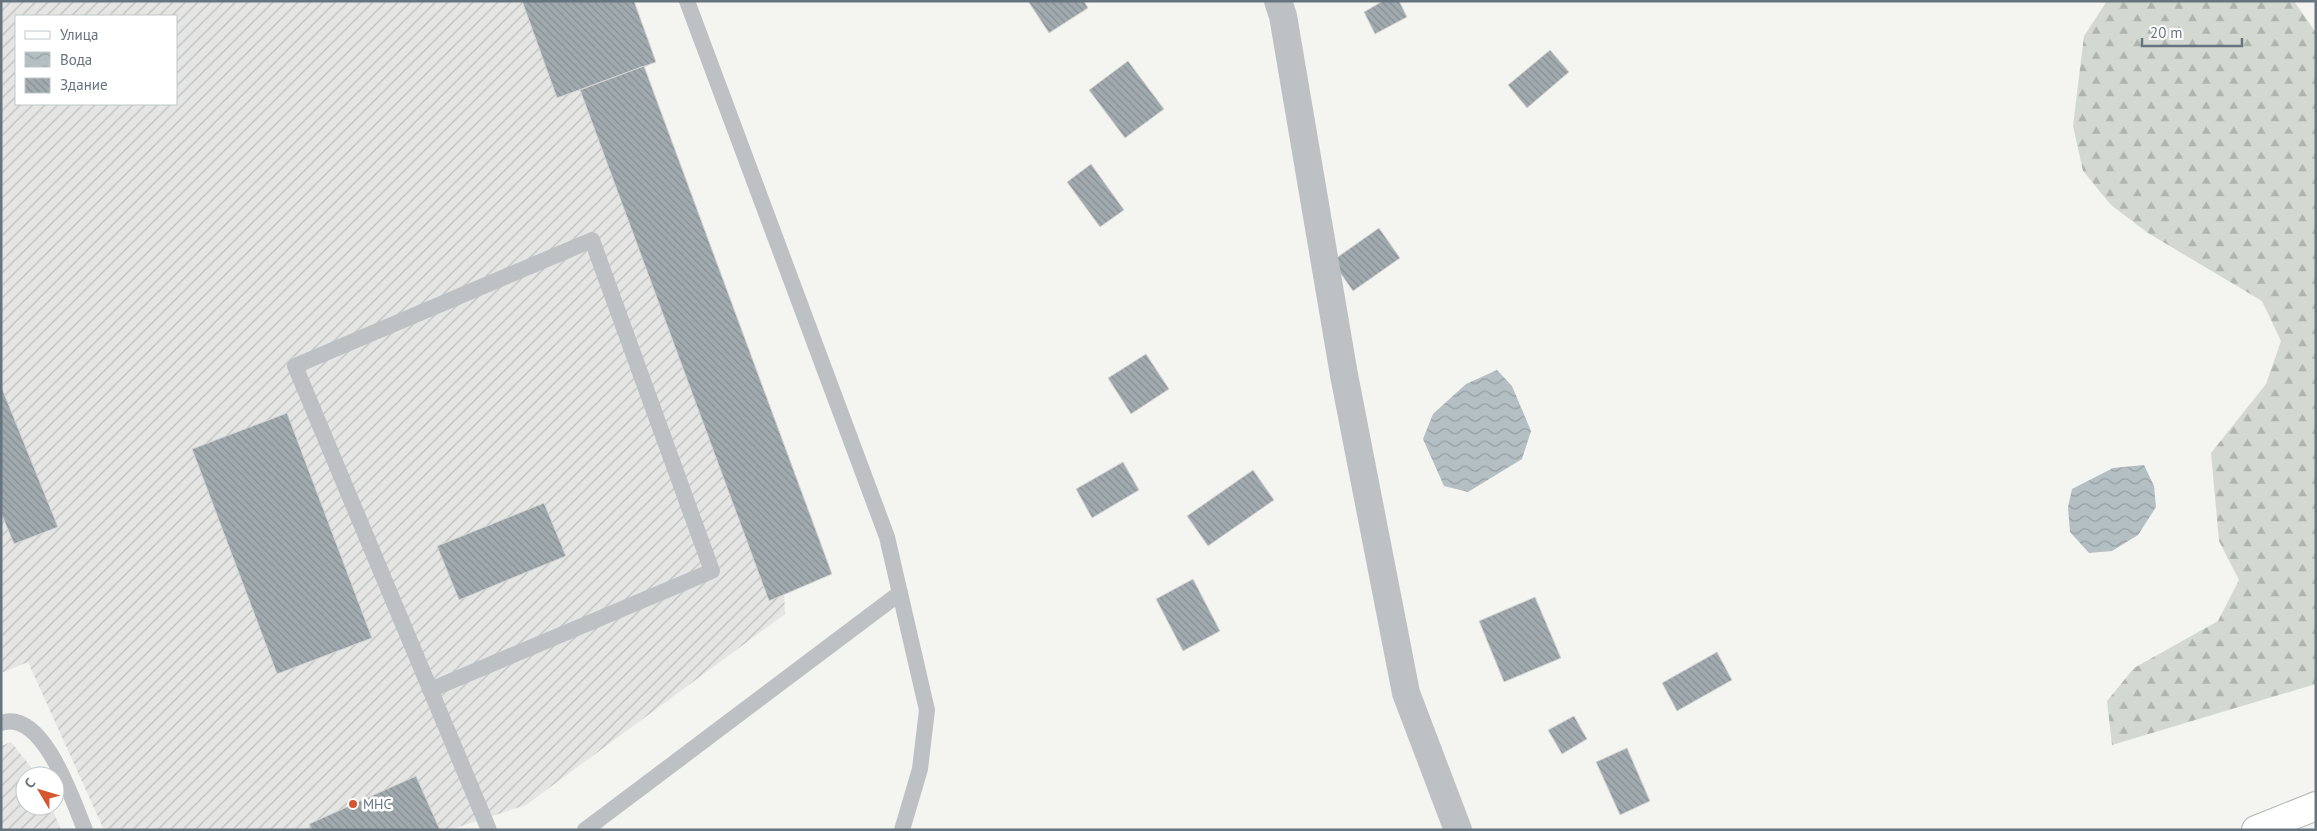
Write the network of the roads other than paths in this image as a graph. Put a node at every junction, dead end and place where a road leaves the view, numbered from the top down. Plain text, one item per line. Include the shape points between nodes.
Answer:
1 (687, 1) edge
2 (1278, 1) edge
3 (900, 593) junction
4 (430, 690) junction
5 (1, 723) edge
6 (2316, 806) edge
7 (85, 830) edge
8 (489, 830) edge
9 (585, 830) edge
10 (902, 830) edge
11 (1458, 830) edge
12 (2256, 830) edge

1 - 3 lane via 886,537
2 - 11 street via 1344,375 1406,692
3 - 9 lane
3 - 10 lane via 927,710 920,769
4 - 4 lane via 296,366 592,240 712,571
4 - 8 lane
5 - 7 lane via 11,719 24,724 52,753
6 - 12 main road

